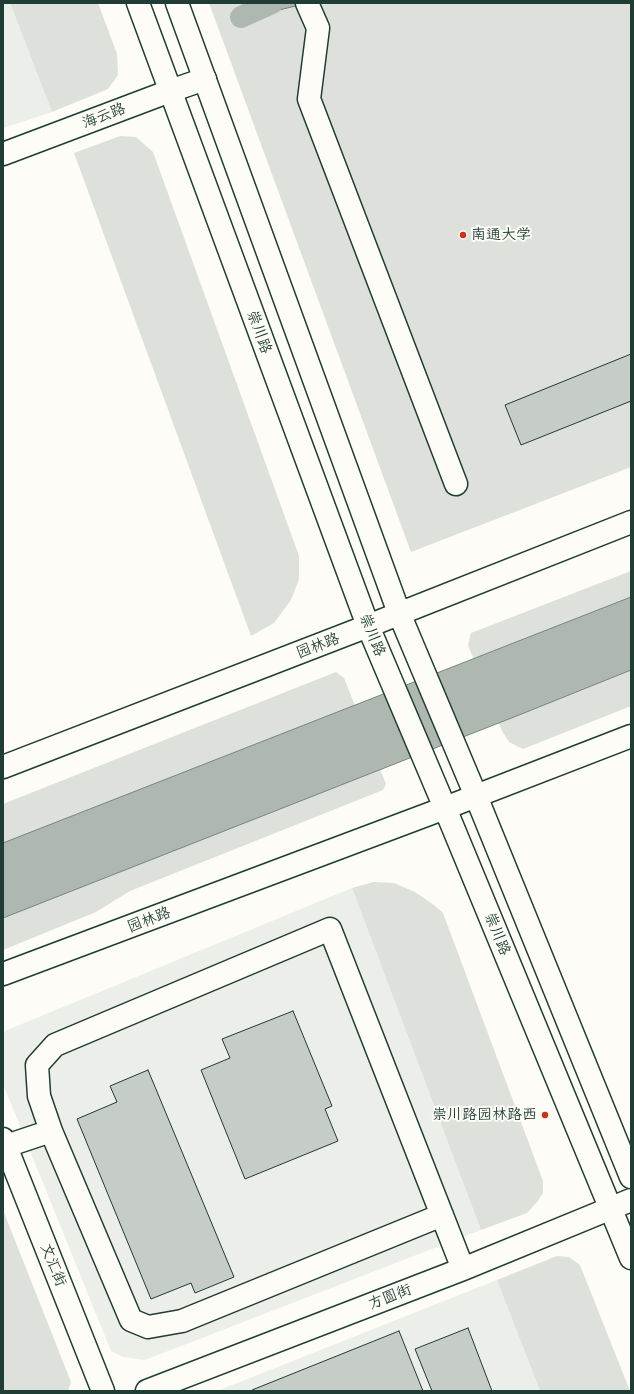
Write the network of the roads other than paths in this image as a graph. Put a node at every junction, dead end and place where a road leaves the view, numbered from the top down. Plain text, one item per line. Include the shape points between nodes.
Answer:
1 (138, 3) edge
2 (177, 3) edge
3 (308, 6) edge
4 (205, 79) junction
5 (170, 91) junction
6 (3, 154) edge
7 (456, 484) dead end
8 (631, 522) edge
9 (399, 613) junction
10 (368, 626) junction
11 (631, 736) edge
12 (3, 767) edge
13 (476, 796) junction
14 (445, 808) junction
15 (3, 974) edge
16 (51, 1130) junction
17 (5, 1143) edge
18 (631, 1177) edge
19 (631, 1200) edge
20 (611, 1208) junction
21 (442, 1215) junction
22 (631, 1258) edge
23 (464, 1269) junction
24 (103, 1391) edge
25 (147, 1391) edge

1 - 5 main road, 崇川路
2 - 4 main road
3 - 7 main road via 318,28 309,99
4 - 5 main road, 海云路
4 - 9 main road
5 - 6 main road, 海云路
5 - 10 main road, 崇川路
8 - 9 main road, 园林路
9 - 10 main road, 园林路
9 - 13 main road
10 - 12 main road, 园林路
10 - 14 main road, 崇川路
11 - 13 main road, 园林路
13 - 14 main road, 园林路
13 - 18 main road
14 - 15 main road, 园林路
14 - 20 main road, 崇川路
16 - 17 main road
16 - 21 main road via 131,1320 148,1327 182,1321
16 - 21 main road via 39,1096 37,1065 55,1045 330,929
17 - 24 main road, 文汇街
19 - 20 main road, 方圆街
20 - 22 main road, 崇川路
20 - 23 main road, 方圆街
21 - 23 main road
23 - 25 main road, 方圆街

